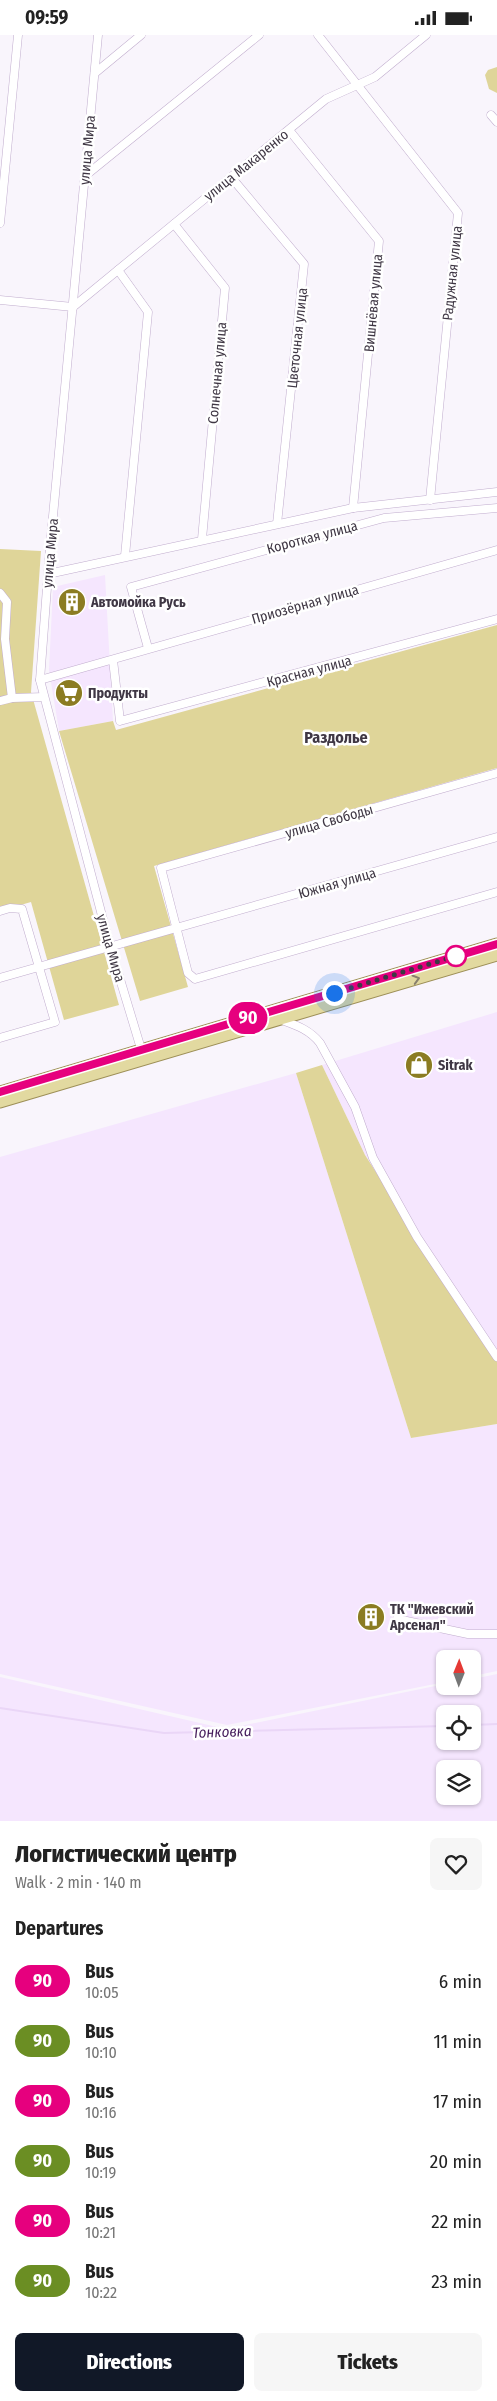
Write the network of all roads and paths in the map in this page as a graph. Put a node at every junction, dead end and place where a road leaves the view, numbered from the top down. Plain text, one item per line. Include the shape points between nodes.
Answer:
1 (18, 35) edge
2 (98, 35) edge
3 (141, 35) edge
4 (259, 35) edge
5 (318, 35) edge
6 (426, 35) edge
7 (95, 73) junction
8 (357, 86) junction
9 (491, 115) dead end
10 (497, 122) edge
11 (288, 130) junction
12 (85, 176) junction
13 (231, 177) junction
14 (0, 223) edge
15 (174, 224) junction
16 (118, 270) junction
17 (0, 300) edge
18 (73, 307) junction
19 (497, 492) edge
20 (430, 500) junction
21 (353, 508) junction
22 (497, 508) edge
23 (277, 524) junction
24 (202, 539) junction
25 (497, 550) edge
26 (125, 556) junction
27 (48, 574) junction
28 (0, 593) edge
29 (497, 619) edge
30 (148, 648) junction
31 (113, 659) junction
32 (40, 680) junction
33 (44, 697) junction
34 (12, 698) junction
35 (0, 701) edge
36 (497, 773) edge
37 (497, 837) edge
38 (497, 892) edge
39 (0, 911) edge
40 (177, 928) junction
41 (497, 944) edge
42 (110, 946) junction
43 (497, 955) edge
44 (38, 967) junction
45 (0, 978) edge
46 (278, 1019) junction
47 (0, 1038) edge
48 (142, 1055) junction
49 (0, 1092) edge
50 (0, 1102) edge
51 (497, 1357) edge
52 (396, 1619) dead end
53 (497, 1634) edge

1 - 14 street
2 - 7 street, улица Мира
3 - 7 street
4 - 12 street
5 - 8 street, Радужная улица
6 - 8 street, улица Макаренко via 374,77
7 - 12 street, улица Мира
8 - 11 street, улица Макаренко via 326,99
8 - 20 street, Радужная улица via 458,213
9 - 10 street
11 - 13 street, улица Макаренко
11 - 21 street, Вишнёвая улица via 379,241
12 - 18 street, улица Мира
13 - 15 street, улица Макаренко
13 - 23 street, Цветочная улица via 304,265
15 - 16 street, улица Макаренко
15 - 24 street, Солнечная улица via 225,288
16 - 18 street, улица Макаренко
16 - 26 street via 148,313
17 - 18 street
18 - 27 street, улица Мира
19 - 20 street
20 - 21 street
21 - 23 street
22 - 30 street, Короткая улица via 384,518 131,587
23 - 24 street
24 - 26 street
25 - 30 street, Приозёрная улица
26 - 27 street
27 - 32 street, улица Мира
28 - 34 street via 7,602 5,639
29 - 31 street, Красная улица via 120,721
30 - 31 street, Приозёрная улица
31 - 32 street, Приозёрная улица
32 - 33 street, улица Мира
33 - 34 street
33 - 42 street, улица Мира
34 - 35 street
36 - 40 street, улица Свободы via 161,868
37 - 40 street, Южная улица
38 - 40 street via 195,979 188,973
39 - 44 street via 22,909
40 - 42 street, Южная улица
41 - 48 main road
42 - 44 street, Южная улица
42 - 48 street, улица Мира
46 -> 43 main road
44 - 45 street, Южная улица
44 - 47 street via 55,1022
46 - 48 main road
46 - 51 street via 302,1027 320,1043 355,1107 373,1158 417,1237
48 - 49 main road
48 - 50 main road
52 - 53 street via 468,1634

